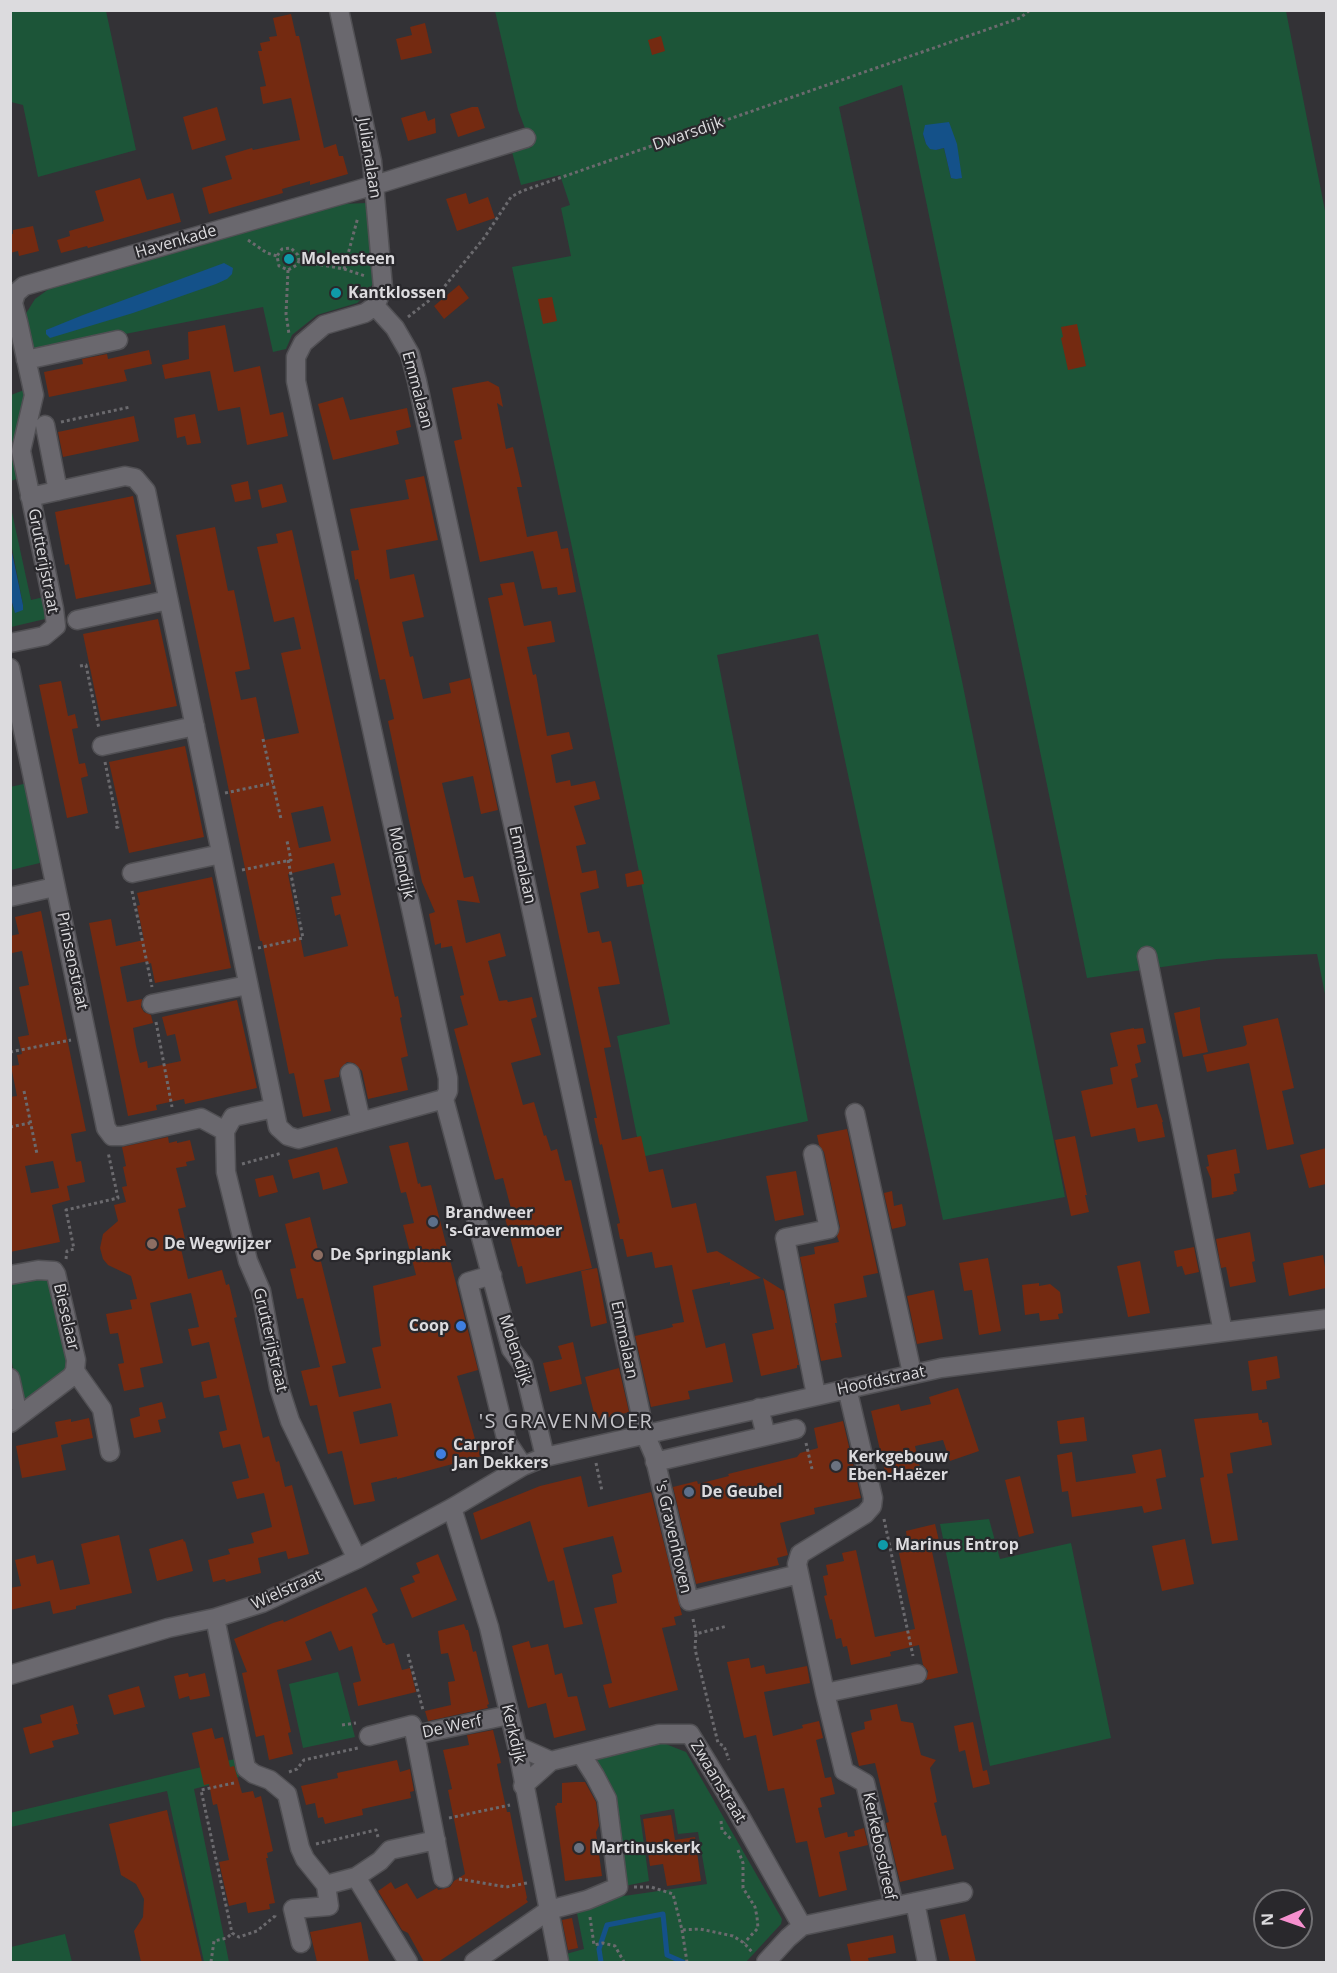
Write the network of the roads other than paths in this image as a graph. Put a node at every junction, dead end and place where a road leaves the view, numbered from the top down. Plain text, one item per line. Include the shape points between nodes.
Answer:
1 (339, 10) edge
2 (526, 138) dead end
3 (375, 185) junction
4 (375, 306) junction
5 (14, 323) edge
6 (118, 340) dead end
7 (27, 365) junction
8 (10, 376) edge
9 (45, 425) road end
10 (58, 491) junction
11 (30, 497) junction
12 (168, 600) junction
13 (77, 620) dead end
14 (10, 643) edge
15 (10, 668) edge
16 (195, 726) junction
17 (102, 746) dead end
18 (221, 854) junction
19 (132, 873) dead end
20 (50, 888) dead end
21 (10, 897) edge
22 (1147, 956) dead end
23 (248, 985) junction
24 (152, 1004) dead end
25 (350, 1073) dead end
26 (444, 1099) junction
27 (274, 1108) junction
28 (855, 1113) dead end
29 (361, 1122) junction
30 (225, 1131) junction
31 (813, 1154) dead end
32 (10, 1275) edge
33 (492, 1275) junction
34 (1326, 1319) edge
35 (1223, 1332) junction
36 (75, 1371) junction
37 (912, 1373) junction
38 (10, 1378) edge
39 (847, 1388) junction
40 (816, 1395) junction
41 (15, 1401) dead end
42 (759, 1408) junction
43 (10, 1423) edge
44 (796, 1430) dead end
45 (645, 1434) junction
46 (766, 1436) junction
47 (110, 1452) dead end
48 (545, 1457) junction
49 (656, 1462) junction
50 (523, 1466) junction
51 (452, 1508) junction
52 (357, 1559) junction
53 (799, 1574) junction
54 (215, 1618) junction
55 (917, 1674) road end
56 (10, 1676) edge
57 (825, 1693) junction
58 (508, 1715) junction
59 (422, 1733) junction
60 (365, 1742) road end
61 (517, 1746) junction
62 (580, 1754) junction
63 (551, 1761) junction
64 (525, 1794) junction
65 (436, 1840) junction
66 (356, 1877) junction
67 (443, 1878) dead end
68 (326, 1885) junction
69 (963, 1893) dead end
70 (915, 1902) junction
71 (894, 1906) junction
72 (549, 1910) junction
73 (802, 1926) junction
74 (301, 1943) dead end
75 (761, 1959) edge
76 (408, 1962) edge
77 (474, 1962) edge
78 (560, 1962) edge
79 (927, 1962) edge

1 - 3 street, Julianalaan via 368,136
2 - 3 street
3 - 4 street, Julianalaan via 383,288
3 - 5 street, Havenkade via 24,286 13,303
4 - 26 street, Molendijk via 313,333 296,357 296,381 448,1078
4 - 45 street, Emmalaan via 395,328 410,354 417,381
5 - 7 street, Grutterijstraat
6 - 7 street
7 - 8 street
7 - 11 street, Grutterijstraat via 33,405 21,451
9 - 10 street
10 - 11 street, Grutterijstraat
10 - 12 street, Grutterijstraat via 126,476 141,482
11 - 14 street, Grutterijstraat via 56,626 44,636
12 - 13 street, Grutterijstraat
12 - 16 street, Grutterijstraat
15 - 30 street, Prinsenstraat via 106,1128 112,1136 201,1118
16 - 17 street
16 - 18 street, Grutterijstraat
18 - 19 street
18 - 23 street, Grutterijstraat
20 - 21 street
22 - 35 street
23 - 24 street
23 - 27 street, Grutterijstraat
25 - 29 street
26 - 29 street
26 - 33 street, Molendijk
27 - 29 street, Grutterijstraat via 278,1127 298,1139
27 - 30 street via 233,1118
28 - 37 street
30 - 52 street, Grutterijstraat via 226,1168 248,1261 261,1291 279,1387 290,1421
31 - 40 street via 829,1229 785,1238
32 - 36 street, Bieselaar via 54,1271 76,1360
33 - 48 street, Molendijk via 511,1349 523,1365
33 - 50 street via 468,1282 507,1442
34 - 35 street, Hoofdstraat
35 - 37 street, Hoofdstraat
36 - 43 street, Bieselaar
36 - 47 street, Bieselaar via 102,1409
37 - 39 street, Hoofdstraat
38 - 41 street
39 - 40 street, Hoofdstraat
39 - 53 street via 872,1506 800,1554
40 - 42 street, Hoofdstraat
42 - 45 street, Hoofdstraat
42 - 46 street
44 - 46 street
45 - 48 street, Hoofdstraat
45 - 49 street, 's Gravenhoven
46 - 49 street
48 - 50 street, Wielstraat
49 - 53 street, 's Gravenhoven via 688,1601
50 - 51 street, Wielstraat
51 - 52 street, Wielstraat
51 - 58 street, Kerkdijk via 489,1627
52 - 54 street, Wielstraat via 262,1603
53 - 57 street, Kerkebosdreef
54 - 56 street, Wielstraat via 168,1628
54 - 68 street via 246,1768 287,1794 300,1848
55 - 57 street
57 - 71 street, Kerkebosdreef via 844,1772 865,1783
58 - 59 street, De Werf
58 - 61 street, Kerkdijk
59 - 60 street, De Werf via 412,1725
59 - 65 street
61 - 63 street
61 - 64 street, Kerkdijk
62 - 63 street, Zwaanstraat
62 - 72 street via 607,1799 618,1887
62 - 73 street, Zwaanstraat via 659,1734 690,1734
63 - 64 street, Zwaanstraat
64 - 72 street, Kerkdijk
65 - 66 street via 390,1850
65 - 67 street
66 - 68 street
66 - 76 street
68 - 74 street via 329,1906 293,1909
69 - 70 street
70 - 71 street
70 - 79 street
71 - 73 street, Kerkebosdreef
72 - 77 street
72 - 78 street, Kerkdijk
73 - 75 street

